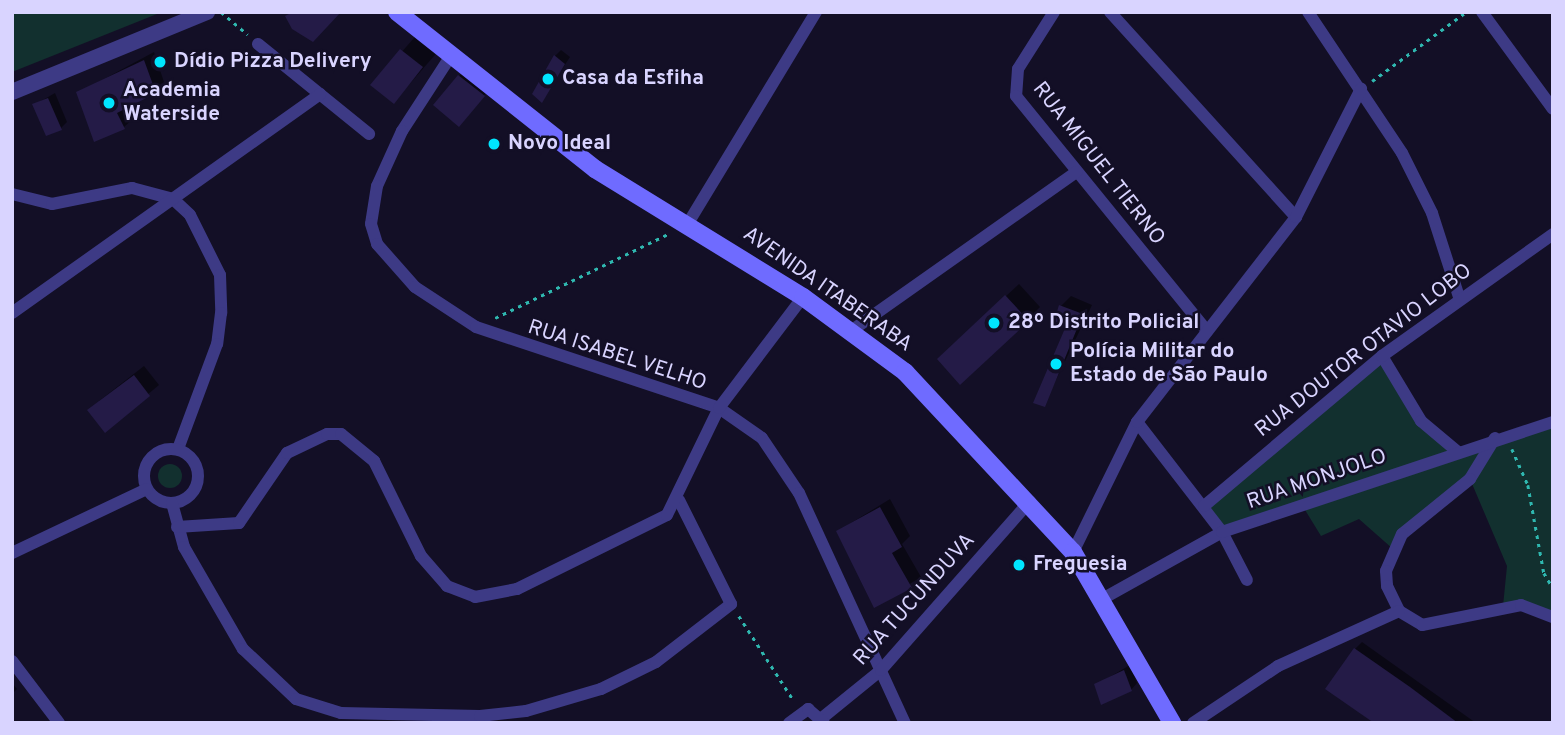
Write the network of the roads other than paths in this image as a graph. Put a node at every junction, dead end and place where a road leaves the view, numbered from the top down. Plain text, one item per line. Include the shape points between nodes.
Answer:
1 (207, 12) edge
2 (397, 12) edge
3 (817, 12) edge
4 (1054, 12) edge
5 (1110, 12) edge
6 (1308, 12) edge
7 (1482, 12) edge
8 (258, 44) road end
9 (452, 54) junction
10 (1361, 89) junction
11 (12, 92) edge
12 (320, 94) junction
13 (1553, 109) edge
14 (369, 134) dead end
15 (1076, 172) junction
16 (12, 194) edge
17 (173, 199) junction
18 (1296, 217) junction
19 (687, 225) junction
20 (1553, 234) edge
21 (803, 297) junction
22 (1459, 297) junction
23 (12, 313) edge
24 (850, 331) junction
25 (1207, 331) junction
26 (1382, 356) junction
27 (719, 408) junction
28 (1137, 422) junction
29 (1553, 422) edge
30 (1495, 438) junction
31 (178, 449) junction
32 (1458, 452) junction
33 (147, 489) junction
34 (678, 500) junction
35 (1030, 501) junction
36 (172, 503) junction
37 (1204, 506) junction
38 (177, 527) junction
39 (1223, 532) junction
40 (1073, 552) junction
41 (12, 553) edge
42 (1247, 580) dead end
43 (1104, 598) junction
44 (1399, 611) junction
45 (1553, 617) edge
46 (12, 661) edge
47 (881, 670) junction
48 (793, 717) edge
49 (823, 720) edge
50 (59, 723) edge
51 (905, 723) edge
52 (1172, 723) edge
53 (1193, 723) edge

1 - 11 street
2 - 9 main road, AVENIDA ITABERABA
3 - 19 street
4 - 15 street, RUA MIGUEL TIERNO via 1018,69 1014,88
5 - 18 street
6 - 10 street
7 - 13 street
8 - 12 street
9 - 19 main road, AVENIDA ITABERABA via 595,169
9 - 27 street, RUA ISABEL VELHO via 389,156 371,223 392,265 476,327
10 - 18 street
10 - 22 street via 1432,213
12 - 14 street
12 - 17 street
15 - 24 street
15 - 25 street, RUA MIGUEL TIERNO
16 - 17 street via 52,204 132,188
17 - 23 street
17 - 31 street via 205,238 220,288 217,344
18 - 25 street
19 - 21 main road, AVENIDA ITABERABA
20 - 22 street, RUA DOUTOR OTAVIO LOBO
21 - 24 main road, AVENIDA ITABERABA
21 - 27 street
22 - 26 street, RUA DOUTOR OTAVIO LOBO
24 - 35 main road, AVENIDA ITABERABA via 914,381
25 - 28 street
26 - 32 street via 1421,421
26 - 37 street, RUA DOUTOR OTAVIO LOBO
27 - 34 street
27 - 47 street, RUA ISABEL VELHO via 741,419 780,459
28 - 37 street
28 - 40 street
29 - 30 street, RUA MONJOLO
30 - 32 street, RUA MONJOLO
30 - 44 street via 1470,479 1414,521 1393,549 1387,586
31 - 33 street via 154,454 144,477
31 - 36 street via 198,471 187,498
32 - 39 street, RUA MONJOLO
33 - 36 street
33 - 41 street
34 - 38 street via 667,515 621,541 494,597 461,594 432,572 374,461 341,434 327,434 287,453 239,523
34 - 38 street via 731,604 656,662 562,703 481,716 314,709 243,649
35 - 40 main road, AVENIDA ITABERABA
35 - 47 street, RUA TUCUNDUVA
36 - 38 street
37 - 39 street
39 - 42 street
39 - 43 street, RUA MONJOLO
40 - 43 main road, AVENIDA ITABERABA
43 - 52 main road, AVENIDA ITABERABA
44 - 45 street via 1438,626 1503,606 1521,605
44 - 53 street via 1278,666
46 - 50 street
47 - 49 street, RUA TUCUNDUVA
47 - 51 street, RUA ISABEL VELHO
48 - 49 street via 814,710

